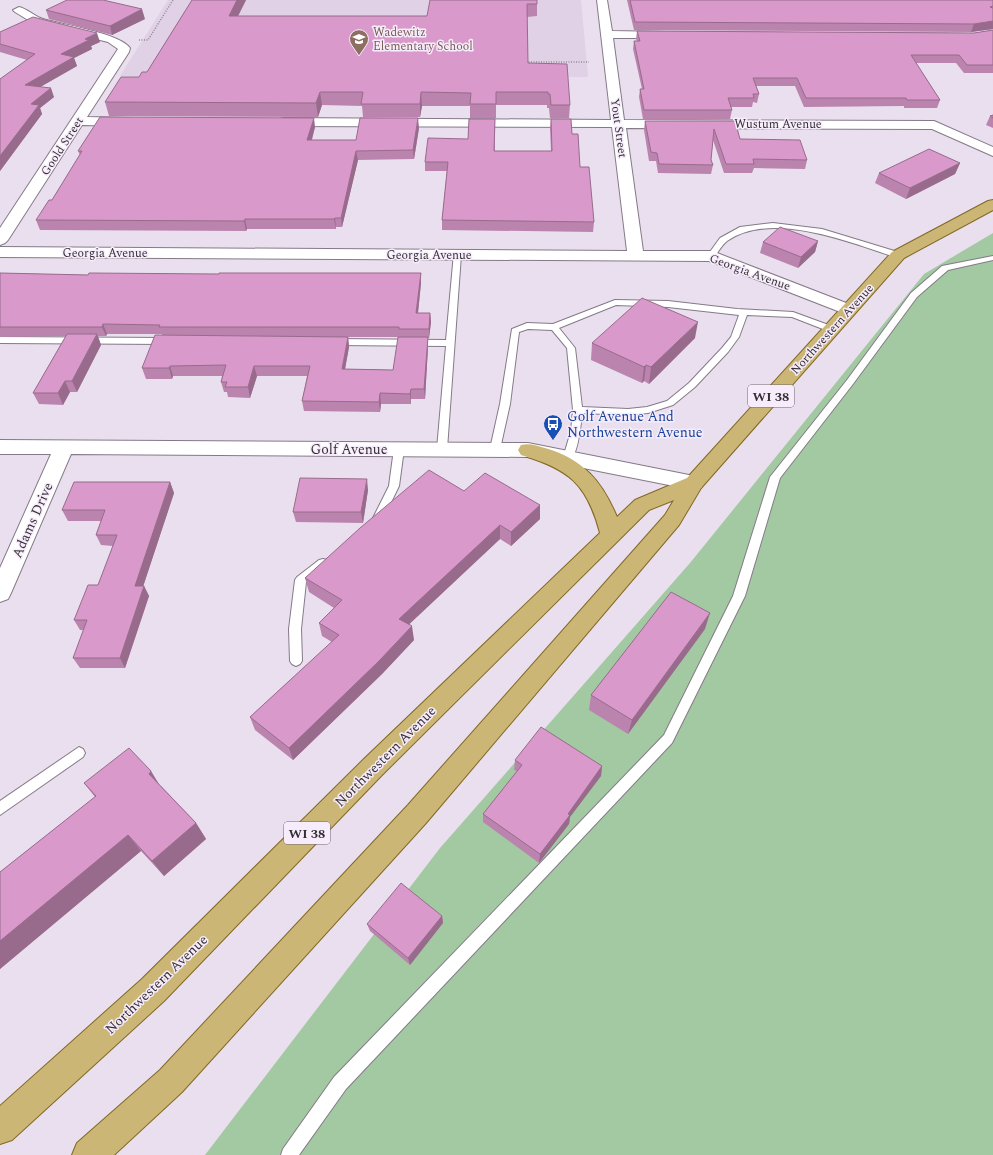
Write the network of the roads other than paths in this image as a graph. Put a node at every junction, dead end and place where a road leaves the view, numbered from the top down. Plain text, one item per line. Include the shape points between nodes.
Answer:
1 (602, 0) edge
2 (19, 10) dead end
3 (606, 34) junction
4 (678, 35) edge
5 (78, 122) junction
6 (142, 122) edge
7 (269, 122) edge
8 (618, 124) junction
9 (993, 152) edge
10 (993, 204) edge
11 (0, 240) edge
12 (0, 252) edge
13 (457, 255) junction
14 (898, 255) junction
15 (636, 256) junction
16 (711, 256) junction
17 (993, 258) edge
18 (848, 310) junction
19 (744, 312) junction
20 (554, 327) junction
21 (831, 329) junction
22 (0, 340) edge
23 (174, 341) edge
24 (324, 342) edge
25 (450, 343) junction
26 (578, 410) junction
27 (0, 446) edge
28 (64, 447) junction
29 (399, 449) junction
30 (442, 449) junction
31 (495, 449) junction
32 (528, 450) junction
33 (568, 458) junction
34 (694, 483) junction
35 (370, 526) edge
36 (611, 534) junction
37 (333, 556) edge
38 (0, 593) edge
39 (296, 661) dead end
40 (79, 753) dead end
41 (0, 809) edge
42 (0, 1128) edge
43 (89, 1155) edge
44 (289, 1155) edge

1 - 3 street, Yout Street
2 - 5 street, Goold Street via 37,21 112,40 121,48
3 - 4 street
3 - 8 street, Yout Street
5 - 6 street
5 - 11 street, Goold Street
7 - 8 street, Wustum Avenue
8 - 9 street, Wustum Avenue via 934,125
8 - 15 street, Yout Street
10 - 14 main road, Northwestern Avenue / WI 38
12 - 13 street, Georgia Avenue
13 - 15 street, Georgia Avenue
13 - 25 lane
14 - 16 lane via 822,231 773,225 743,229 724,240
14 - 18 main road, Northwestern Avenue / WI 38
15 - 16 street, Georgia Avenue
16 - 18 street, Georgia Avenue
17 - 44 lane via 945,268 914,295 850,382 774,477 739,596 668,739 340,1083
18 - 21 main road, Northwestern Avenue / WI 38
19 - 20 lane via 668,304 614,302
19 - 21 lane via 793,315
19 - 26 lane via 734,337 725,350 692,385 670,403 648,410 628,412
20 - 26 lane via 571,348
20 - 31 lane via 526,326 516,330 505,404
21 - 34 main road, Northwestern Avenue / WI 38
22 - 23 lane
24 - 25 lane
25 - 30 lane
26 - 33 lane via 576,431
27 - 28 street, Golf Avenue
28 - 29 street, Golf Avenue
28 - 38 street, Adams Drive
29 - 30 street, Golf Avenue
29 - 35 lane via 394,486 376,521
30 - 31 street, Golf Avenue
31 - 32 street, Golf Avenue
32 - 33 street, Golf Avenue
32 - 36 main road via 560,460 584,478 601,503 608,518
33 - 34 street, Golf Avenue
34 - 36 main road, Northwestern Avenue / WI 38 via 642,505
34 - 43 main road, Northwestern Avenue / WI 38 via 672,520 417,814 171,1081
36 - 42 main road, Northwestern Avenue / WI 38 via 373,767 153,990
37 - 39 lane via 301,580 295,629
40 - 41 lane

